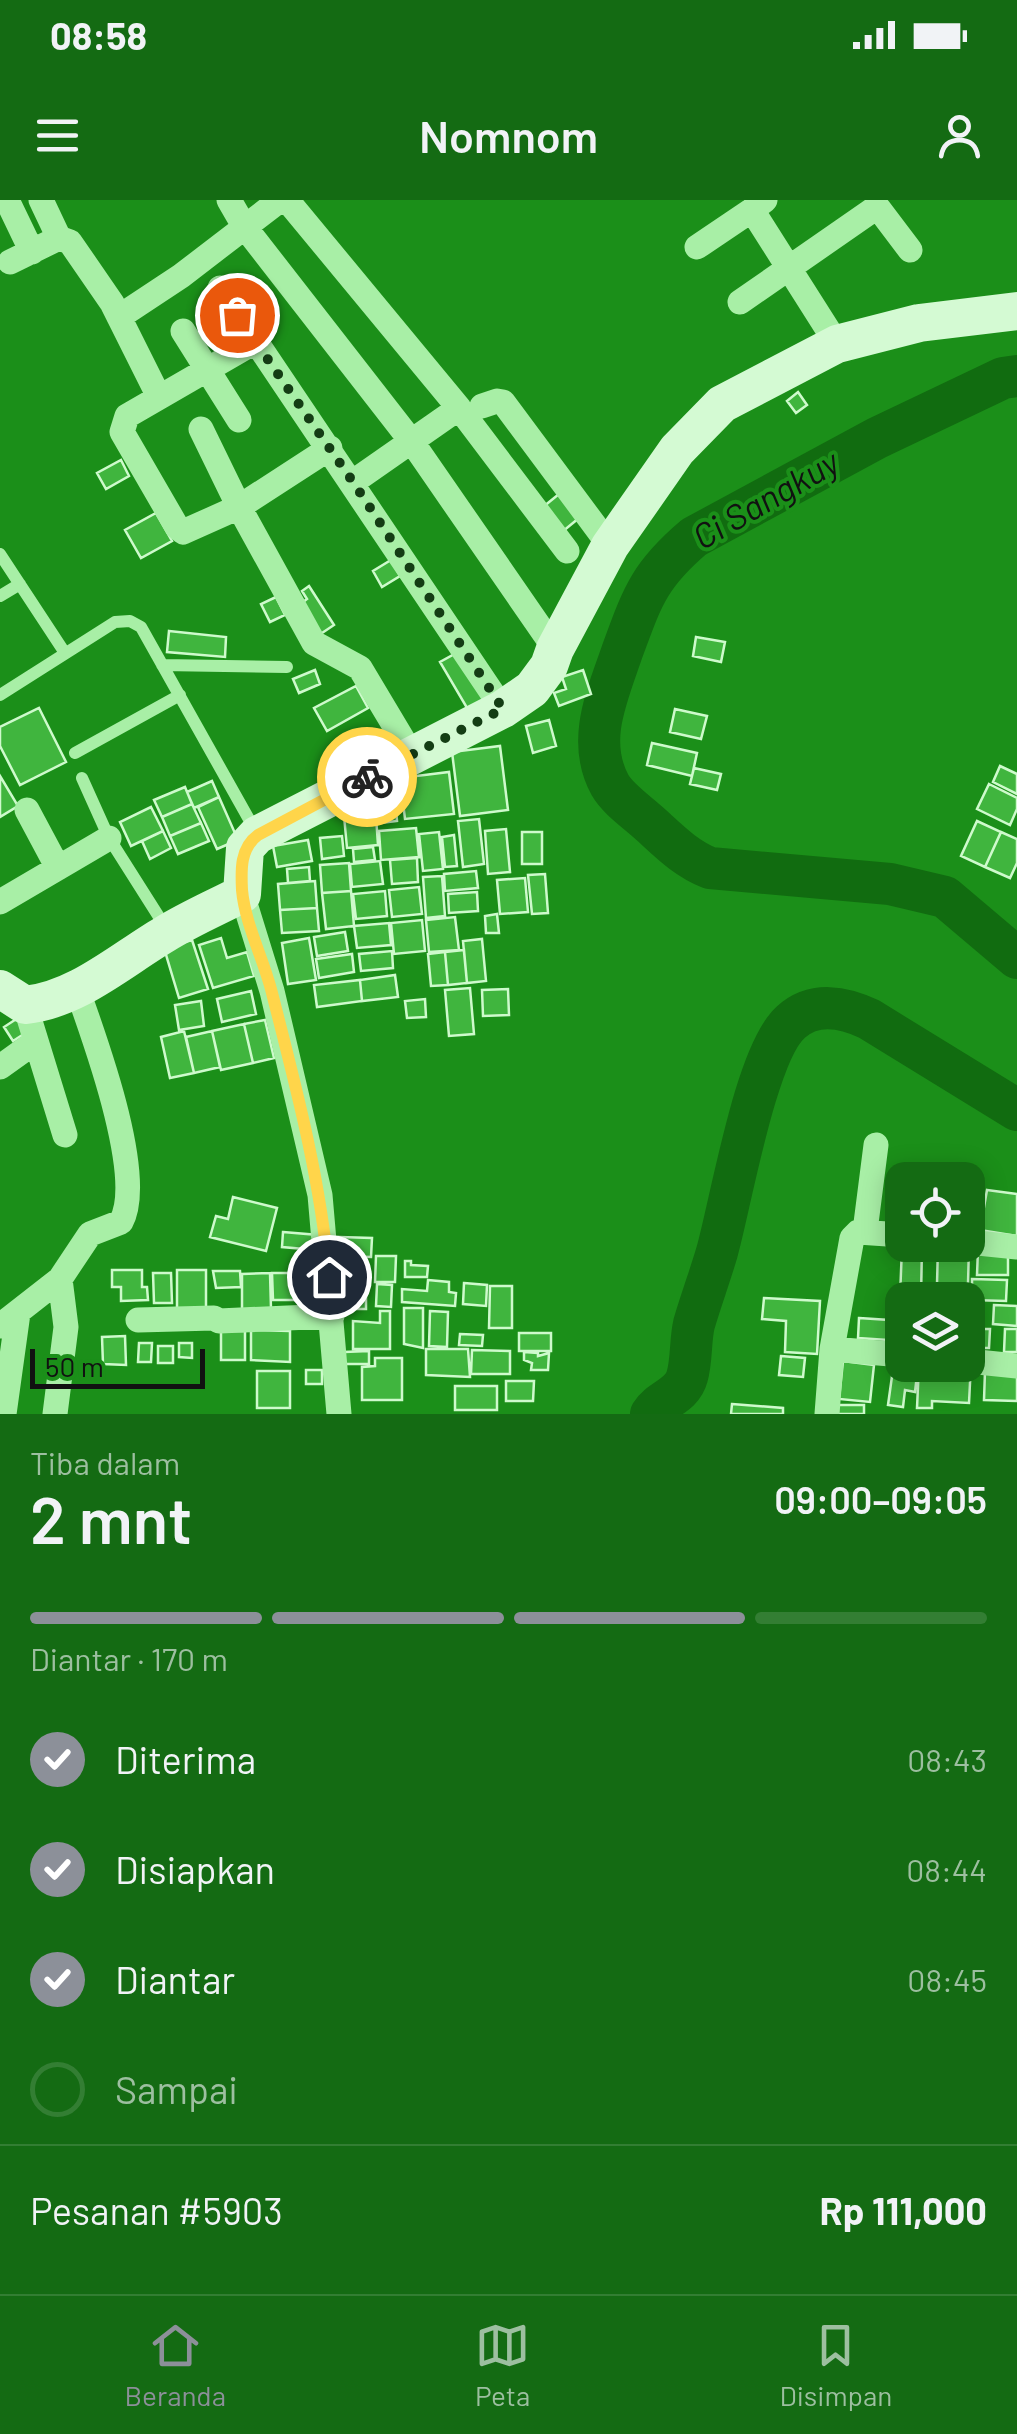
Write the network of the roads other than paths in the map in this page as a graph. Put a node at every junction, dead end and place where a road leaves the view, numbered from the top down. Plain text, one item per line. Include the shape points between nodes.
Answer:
1 (6, 200) edge
2 (41, 200) edge
3 (229, 200) edge
4 (284, 200) edge
5 (758, 205) edge
6 (244, 226) junction
7 (60, 238) junction
8 (697, 247) dead end
9 (910, 250) dead end
10 (789, 266) junction
11 (220, 288) dead end
12 (740, 302) dead end
13 (1017, 311) edge
14 (119, 317) junction
15 (184, 331) dead end
16 (255, 342) junction
17 (837, 344) junction
18 (209, 369) junction
19 (159, 398) junction
20 (470, 407) junction
21 (239, 420) dead end
22 (201, 429) dead end
23 (412, 442) junction
24 (330, 448) junction
25 (353, 482) junction
26 (239, 507) junction
27 (610, 546) junction
28 (567, 550) dead end
29 (0, 554) edge
30 (20, 584) junction
31 (0, 596) edge
32 (555, 649) junction
33 (65, 653) junction
34 (162, 664) junction
35 (287, 666) dead end
36 (0, 695) edge
37 (180, 695) junction
38 (503, 709) junction
39 (75, 753) dead end
40 (412, 754) junction
41 (82, 778) dead end
42 (27, 810) dead end
43 (258, 835) junction
44 (110, 838) junction
45 (58, 868) junction
46 (242, 894) junction
47 (0, 902) edge
48 (168, 932) junction
49 (77, 989) junction
50 (12, 997) edge
51 (36, 1042) junction
52 (0, 1067) edge
53 (65, 1136) dead end
54 (876, 1145) dead end
55 (866, 1231) junction
56 (885, 1233) edge
57 (985, 1244) edge
58 (1017, 1247) edge
59 (60, 1279) junction
60 (332, 1316) junction
61 (9, 1320) edge
62 (138, 1320) dead end
63 (832, 1349) junction
64 (885, 1354) edge
65 (985, 1363) edge
66 (1017, 1366) edge
67 (4, 1414) edge
68 (55, 1414) edge
69 (339, 1414) edge
70 (827, 1414) edge

1 - 7 street via 21,257
2 - 7 street
3 - 6 street
4 - 6 street
4 - 20 street
5 - 8 street
5 - 10 street
6 - 14 street
6 - 23 street
7 - 14 street via 70,242
9 - 10 street via 874,208
10 - 12 street
10 - 17 street
11 - 16 street
13 - 17 street via 919,323
14 - 19 street
15 - 18 street
16 - 18 street
16 - 24 street
17 - 27 street via 706,417
18 - 19 street
18 - 21 street
19 - 26 street via 127,416 122,432 177,527 184,532
20 - 23 street
20 - 27 street via 503,402
20 - 28 street
22 - 26 street
23 - 25 street
23 - 32 street
24 - 25 street
24 - 26 street
25 - 38 street
26 - 40 street via 314,642 360,668
27 - 32 street
29 - 30 lane
30 - 31 lane
30 - 33 lane
32 - 38 street via 532,689
33 - 34 lane via 115,622 130,621 141,626
33 - 36 lane
34 - 35 lane
34 - 37 lane
37 - 39 lane
37 - 43 lane
38 - 40 street
40 - 43 street
41 - 44 lane
42 - 45 street
43 - 46 street via 245,848
44 - 45 street
44 - 48 lane
45 - 47 street
46 - 48 street
46 - 60 street via 320,1195
48 - 49 street
49 - 50 street via 51,1000
49 - 59 street via 122,1142 126,1210 121,1222 85,1239
50 - 51 street
51 - 52 street
51 - 53 street
54 - 55 street
55 - 56 street
55 - 63 street via 852,1238
57 - 58 street
59 - 61 street
59 - 68 street via 66,1328
60 - 62 street
60 - 69 street
61 - 67 street
63 - 64 street
63 - 70 street
65 - 66 street

